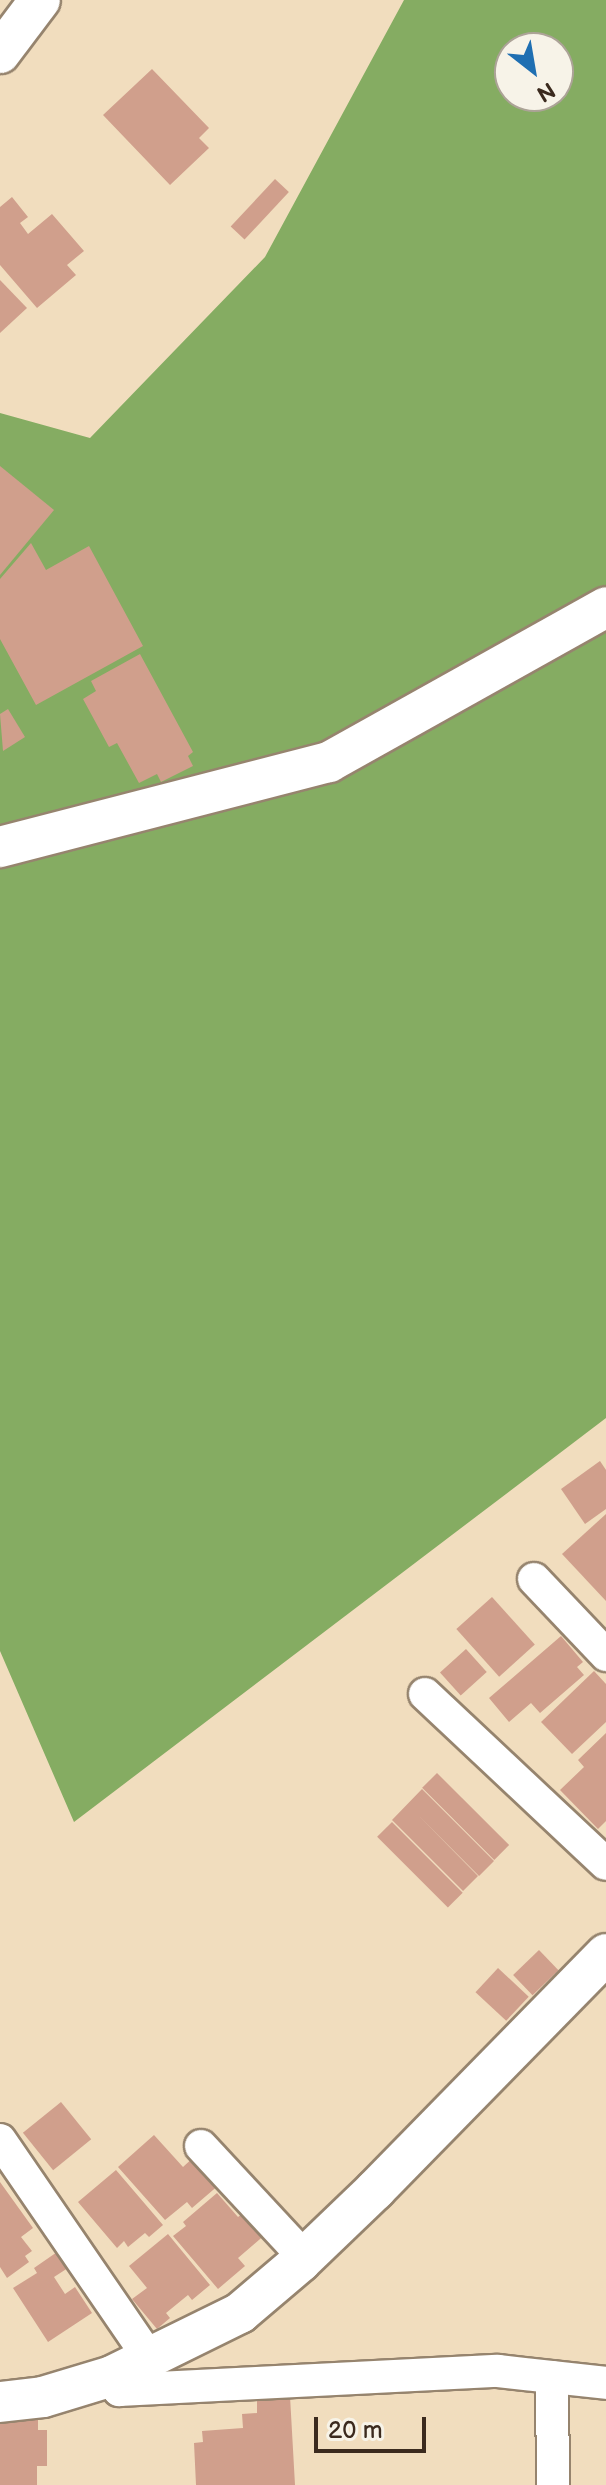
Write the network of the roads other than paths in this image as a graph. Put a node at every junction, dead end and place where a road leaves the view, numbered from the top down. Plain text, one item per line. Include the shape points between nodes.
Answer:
1 (40, 0) edge
2 (0, 53) edge
3 (606, 607) edge
4 (0, 847) edge
5 (534, 1579) dead end
6 (606, 1655) edge
7 (425, 1694) dead end
8 (606, 1864) edge
9 (606, 1954) edge
10 (0, 2140) edge
11 (201, 2146) dead end
12 (305, 2258) junction
13 (150, 2359) junction
14 (112, 2376) junction
15 (552, 2377) junction
16 (606, 2383) edge
17 (0, 2402) edge
18 (553, 2485) edge

1 - 2 street
3 - 4 street via 329,762
5 - 6 street
7 - 8 street
9 - 12 street
10 - 13 street
11 - 12 street
12 - 13 street via 240,2313
13 - 14 street
14 - 15 street via 119,2390 498,2371
14 - 17 street via 43,2397
15 - 16 street
15 - 18 street

